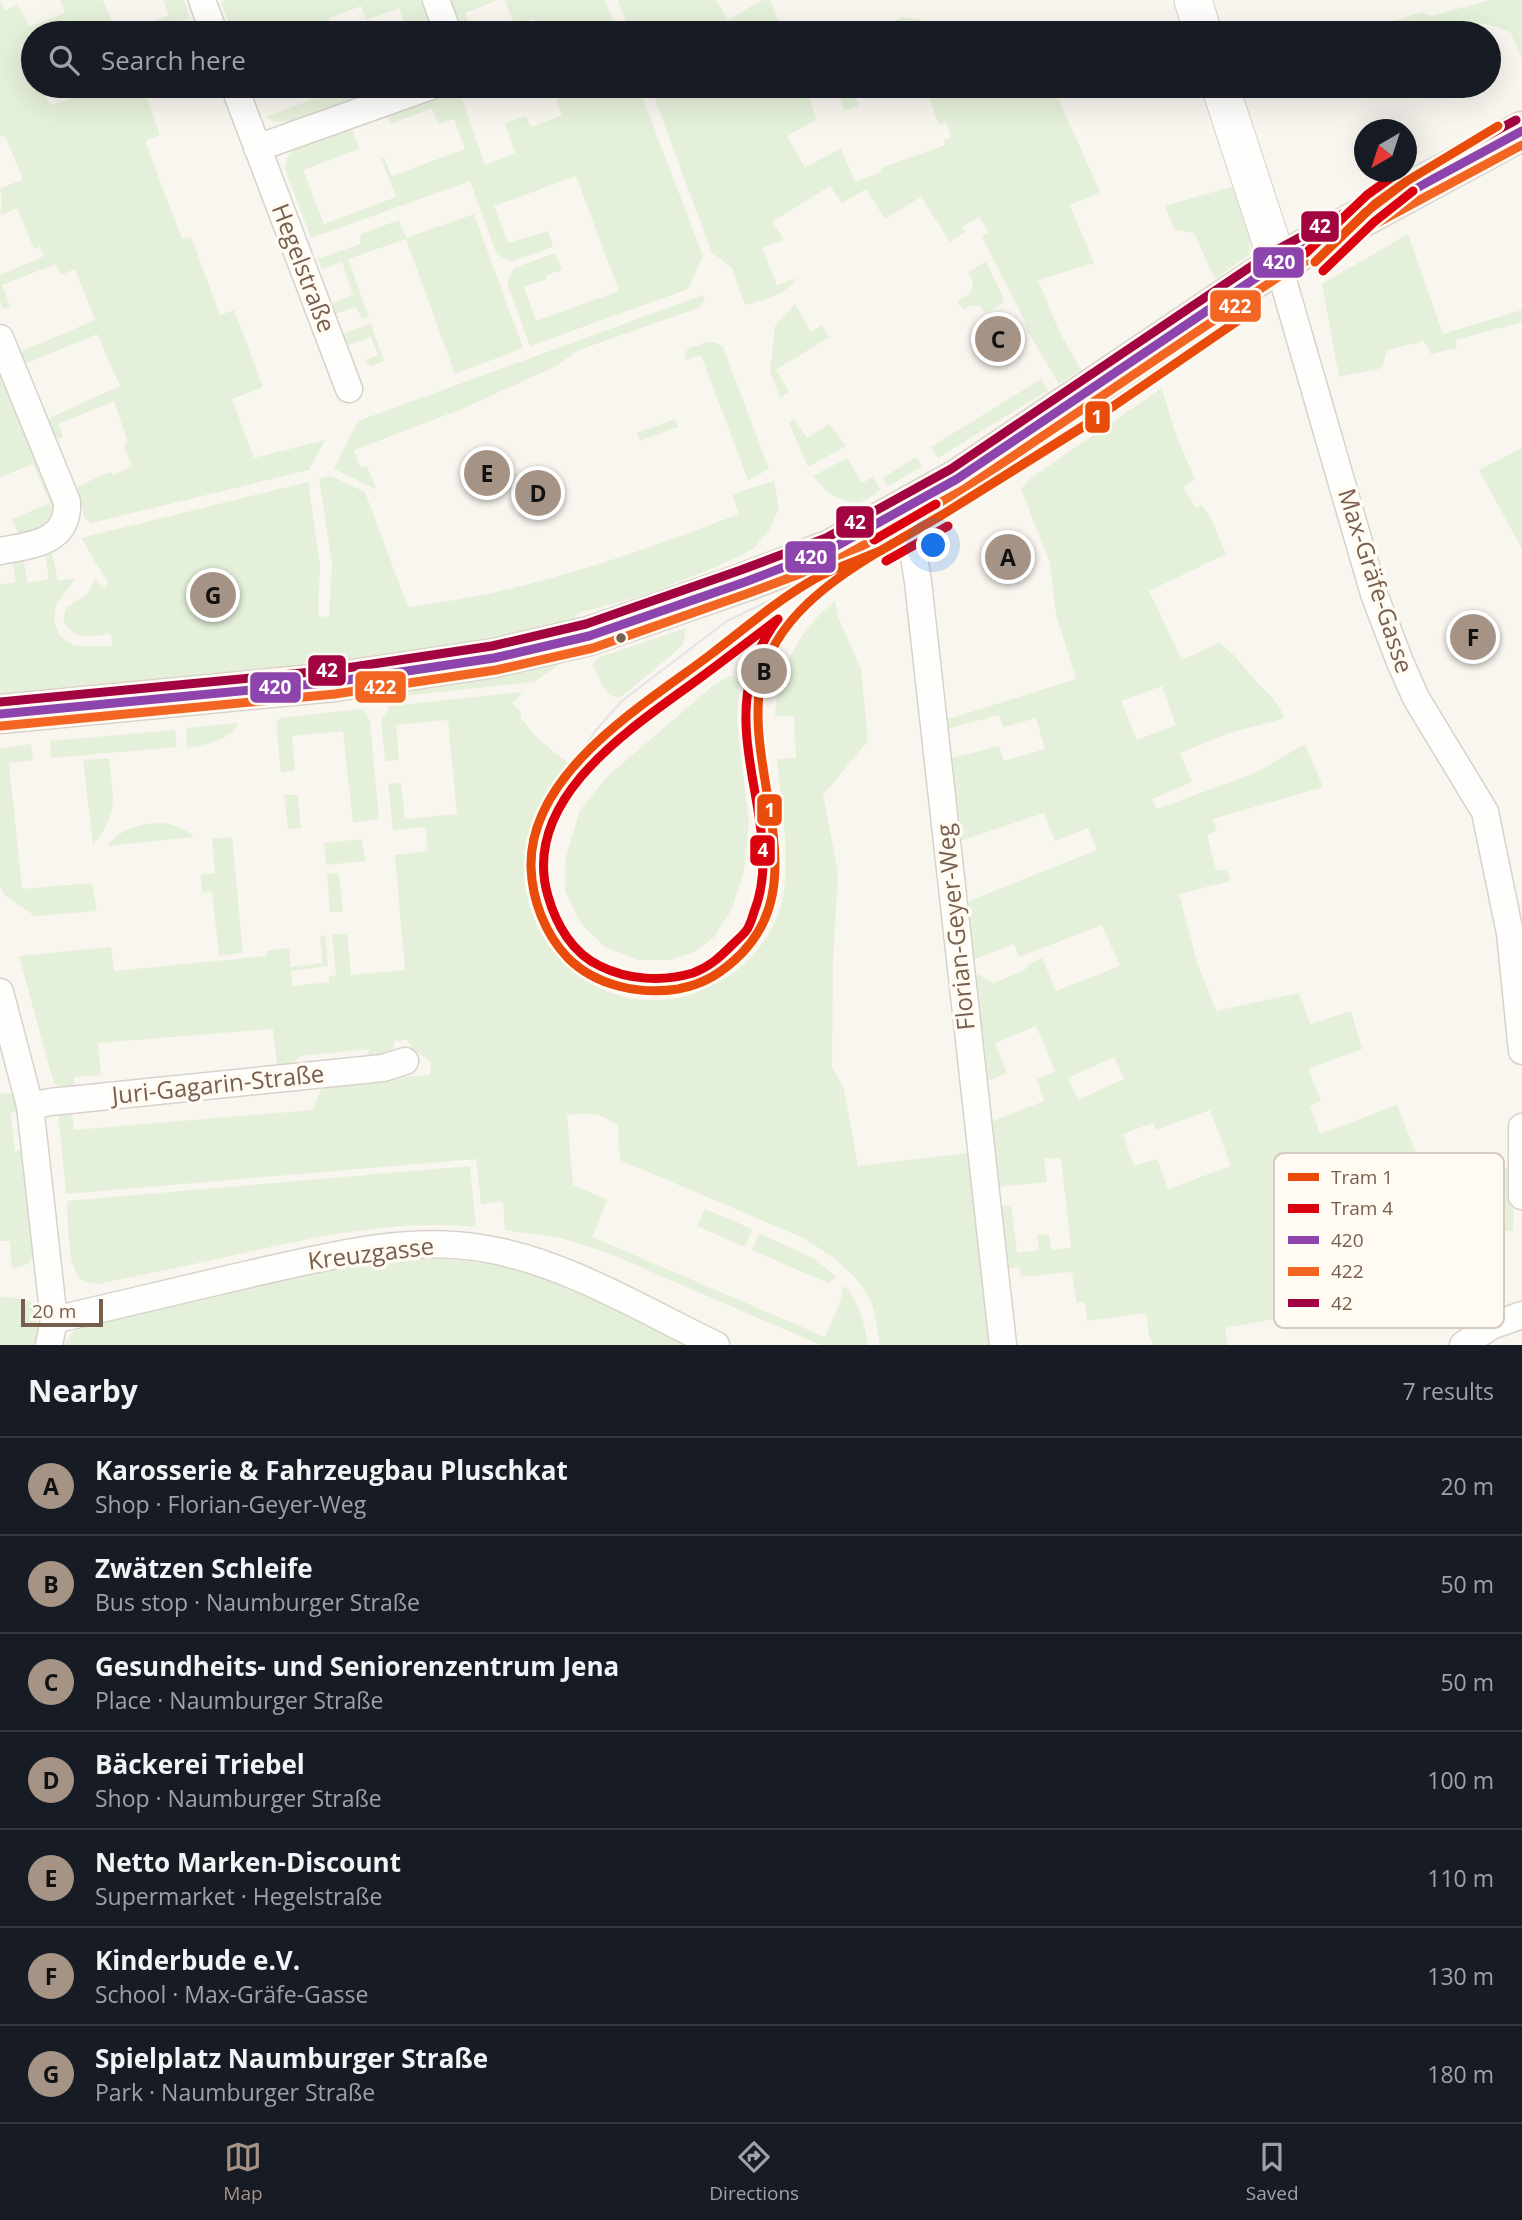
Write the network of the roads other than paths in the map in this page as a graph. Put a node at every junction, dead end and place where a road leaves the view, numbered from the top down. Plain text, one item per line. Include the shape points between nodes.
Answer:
1 (202, 0) edge
2 (436, 0) edge
3 (1193, 0) edge
4 (210, 21) edge
5 (444, 21) edge
6 (1199, 21) edge
7 (238, 98) edge
8 (397, 98) edge
9 (1224, 98) edge
10 (1522, 131) edge
11 (257, 148) junction
12 (1278, 263) junction
13 (0, 338) edge
14 (349, 389) dead end
15 (899, 511) junction
16 (0, 551) edge
17 (0, 713) edge
18 (0, 992) edge
19 (1522, 1051) edge
20 (405, 1060) dead end
21 (30, 1106) junction
22 (1522, 1127) edge
23 (1522, 1195) edge
24 (1522, 1315) edge
25 (1504, 1321) edge
26 (1488, 1328) edge
27 (51, 1332) edge
28 (716, 1345) edge
29 (1003, 1345) edge
30 (1463, 1345) edge

1 - 4 street
2 - 5 street
3 - 6 street
7 - 11 street, Hegelstraße
8 - 11 street
9 - 12 street
10 - 12 main road
11 - 14 street, Hegelstraße
12 - 15 main road via 957,478
12 - 19 street, Max-Gräfe-Gasse via 1374,594 1399,663 1485,812 1510,933
13 - 16 street via 67,502 68,516 47,540
15 - 17 main road via 831,549 589,636 334,682
15 - 29 street, Florian-Geyer-Weg via 910,532 918,582
18 - 21 street
20 - 21 street, Juri-Gagarin-Straße via 383,1068
21 - 27 street
22 - 23 street
24 - 25 street
26 - 30 street
27 - 28 street, Kreuzgasse via 335,1254 442,1245 481,1248 556,1269

